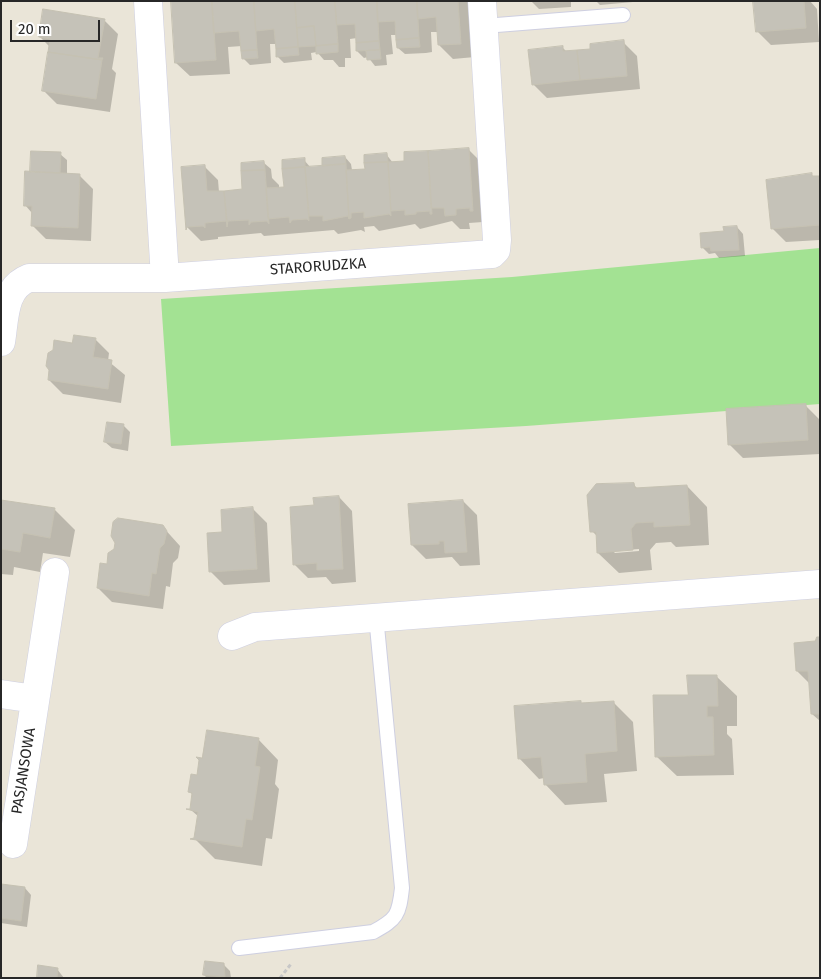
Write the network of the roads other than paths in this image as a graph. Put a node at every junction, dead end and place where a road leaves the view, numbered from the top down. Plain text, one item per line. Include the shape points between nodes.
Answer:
1 (148, 1) edge
2 (483, 14) edge
3 (623, 15) dead end
4 (165, 278) junction
5 (1, 342) edge
6 (55, 572) dead end
7 (820, 584) edge
8 (376, 616) junction
9 (232, 636) dead end
10 (1, 694) edge
11 (35, 699) junction
12 (13, 844) dead end
13 (239, 948) dead end

1 - 4 street
2 - 3 lane
2 - 4 street, STARORUDZKA via 497,240 492,254
4 - 5 street via 29,278 18,282 12,288 8,302
6 - 11 street, PASJANSOWA
7 - 8 street
8 - 9 street via 255,627
8 - 13 lane via 402,888 397,916 373,932
10 - 11 street
11 - 12 street, PASJANSOWA

